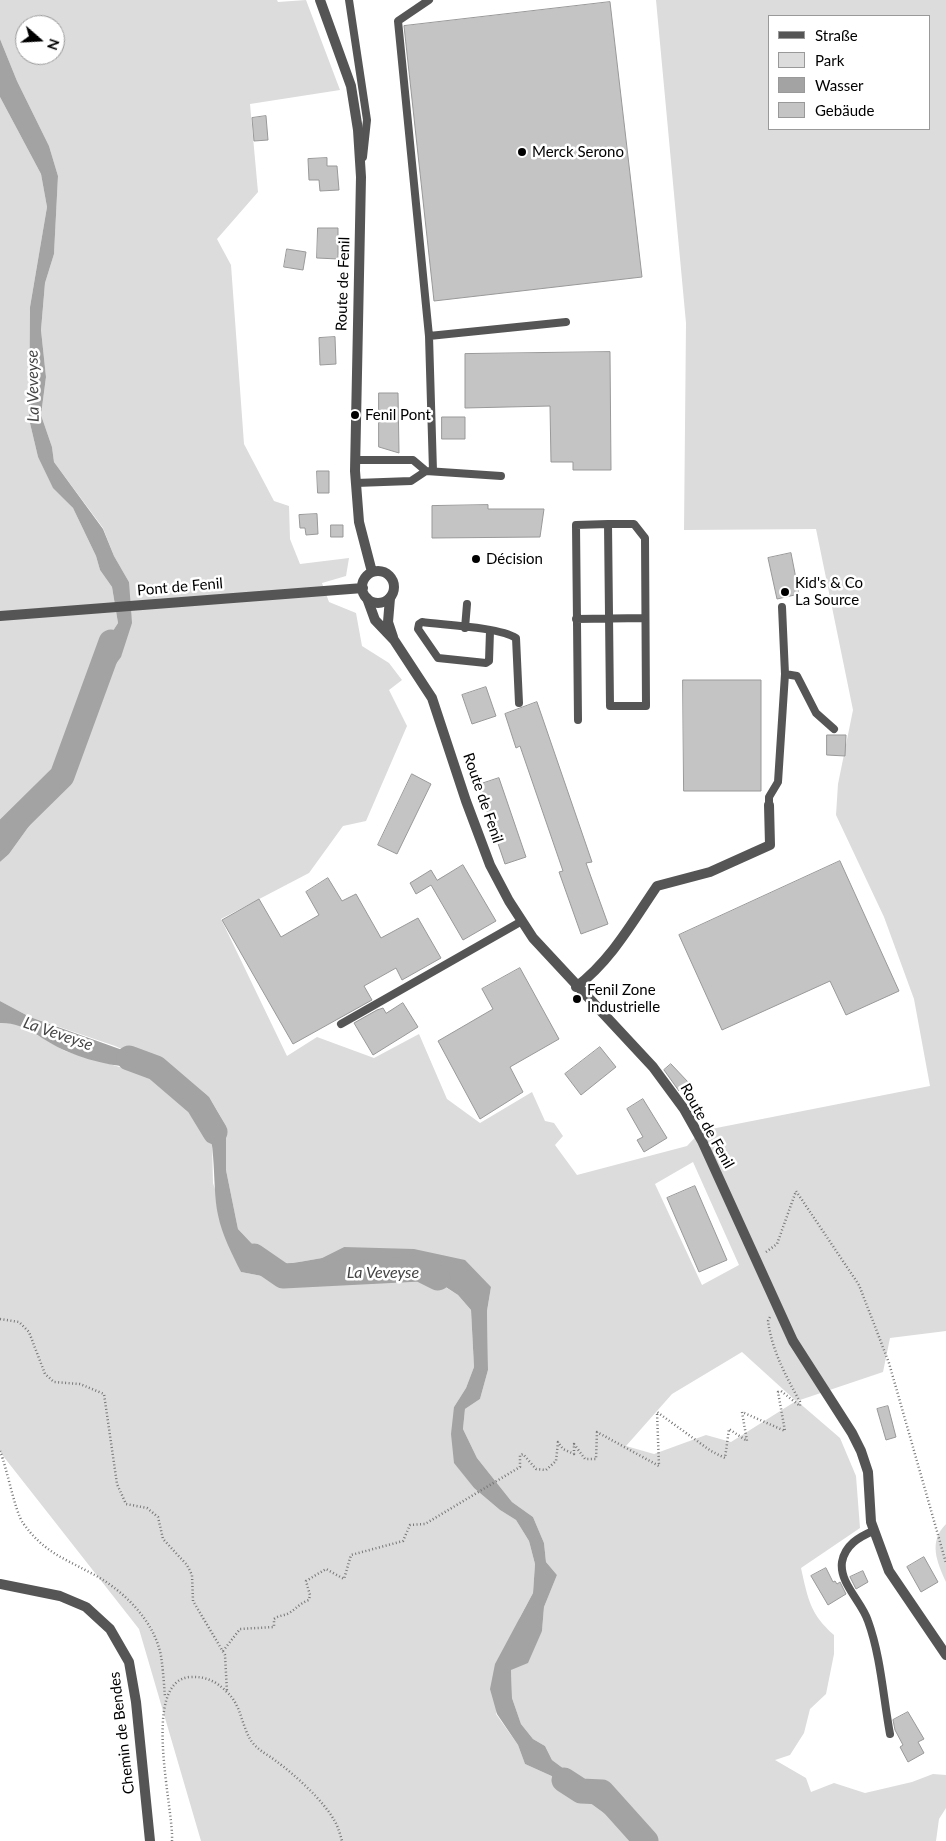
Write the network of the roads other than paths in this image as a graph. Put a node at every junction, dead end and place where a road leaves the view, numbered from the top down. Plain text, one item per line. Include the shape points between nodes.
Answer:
1 (320, 0) edge
2 (349, 0) edge
3 (429, 0) edge
4 (361, 176) junction
5 (566, 322) dead end
6 (429, 336) junction
7 (355, 460) junction
8 (430, 471) junction
9 (501, 476) dead end
10 (356, 484) junction
11 (608, 524) junction
12 (372, 572) junction
13 (362, 588) junction
14 (367, 598) junction
15 (390, 598) junction
16 (468, 604) dead end
17 (782, 607) dead end
18 (0, 616) edge
19 (645, 618) junction
20 (608, 619) junction
21 (576, 620) junction
22 (465, 628) junction
23 (490, 631) junction
24 (394, 640) junction
25 (785, 674) junction
26 (519, 703) dead end
27 (578, 720) dead end
28 (834, 729) dead end
29 (769, 805) joint
30 (522, 920) junction
31 (576, 986) junction
32 (341, 1024) dead end
33 (873, 1532) junction
34 (0, 1584) edge
35 (946, 1655) edge
36 (890, 1734) dead end
37 (150, 1841) edge

1 - 4 street, Route de Fenil via 351,86
2 - 4 lane via 367,120
3 - 6 lane via 398,21
4 - 7 street, Route de Fenil
5 - 6 lane
6 - 8 lane
7 - 8 lane via 413,460
7 - 10 street, Route de Fenil
8 - 9 lane
8 - 10 lane via 411,481
10 - 12 street, Route de Fenil via 359,522
11 - 19 lane via 634,524 645,538
11 - 20 lane
11 - 21 lane via 576,525
12 - 13 street
12 - 15 street via 383,572 391,578 394,588
13 - 14 street
13 - 18 street, Pont de Fenil
14 - 15 street via 376,603
14 - 24 street, Route de Fenil via 376,620
15 - 24 street, Route de Fenil via 388,622
16 - 22 lane
17 - 25 lane
19 - 20 lane
19 - 20 lane via 646,706 610,706
20 - 21 lane
21 - 27 lane
22 - 23 lane
22 - 23 lane via 422,622 418,628 438,658 486,664 489,661
23 - 26 lane via 516,638
24 - 30 street, Route de Fenil via 432,698 490,866
25 - 28 lane via 797,676 816,714
25 - 29 lane via 778,782 769,797
29 - 31 street via 770,845 710,872 658,886 617,944 590,976
30 - 31 street, Route de Fenil via 533,938
30 - 32 lane
31 - 33 street, Route de Fenil via 653,1067 684,1109 714,1167 792,1341 861,1451 868,1472
33 - 35 street, Route de Fenil via 889,1571
33 - 36 lane via 854,1541 842,1563 843,1574 868,1619
34 - 37 street, Chemin de Bendes via 60,1596 86,1607 110,1629 129,1662

